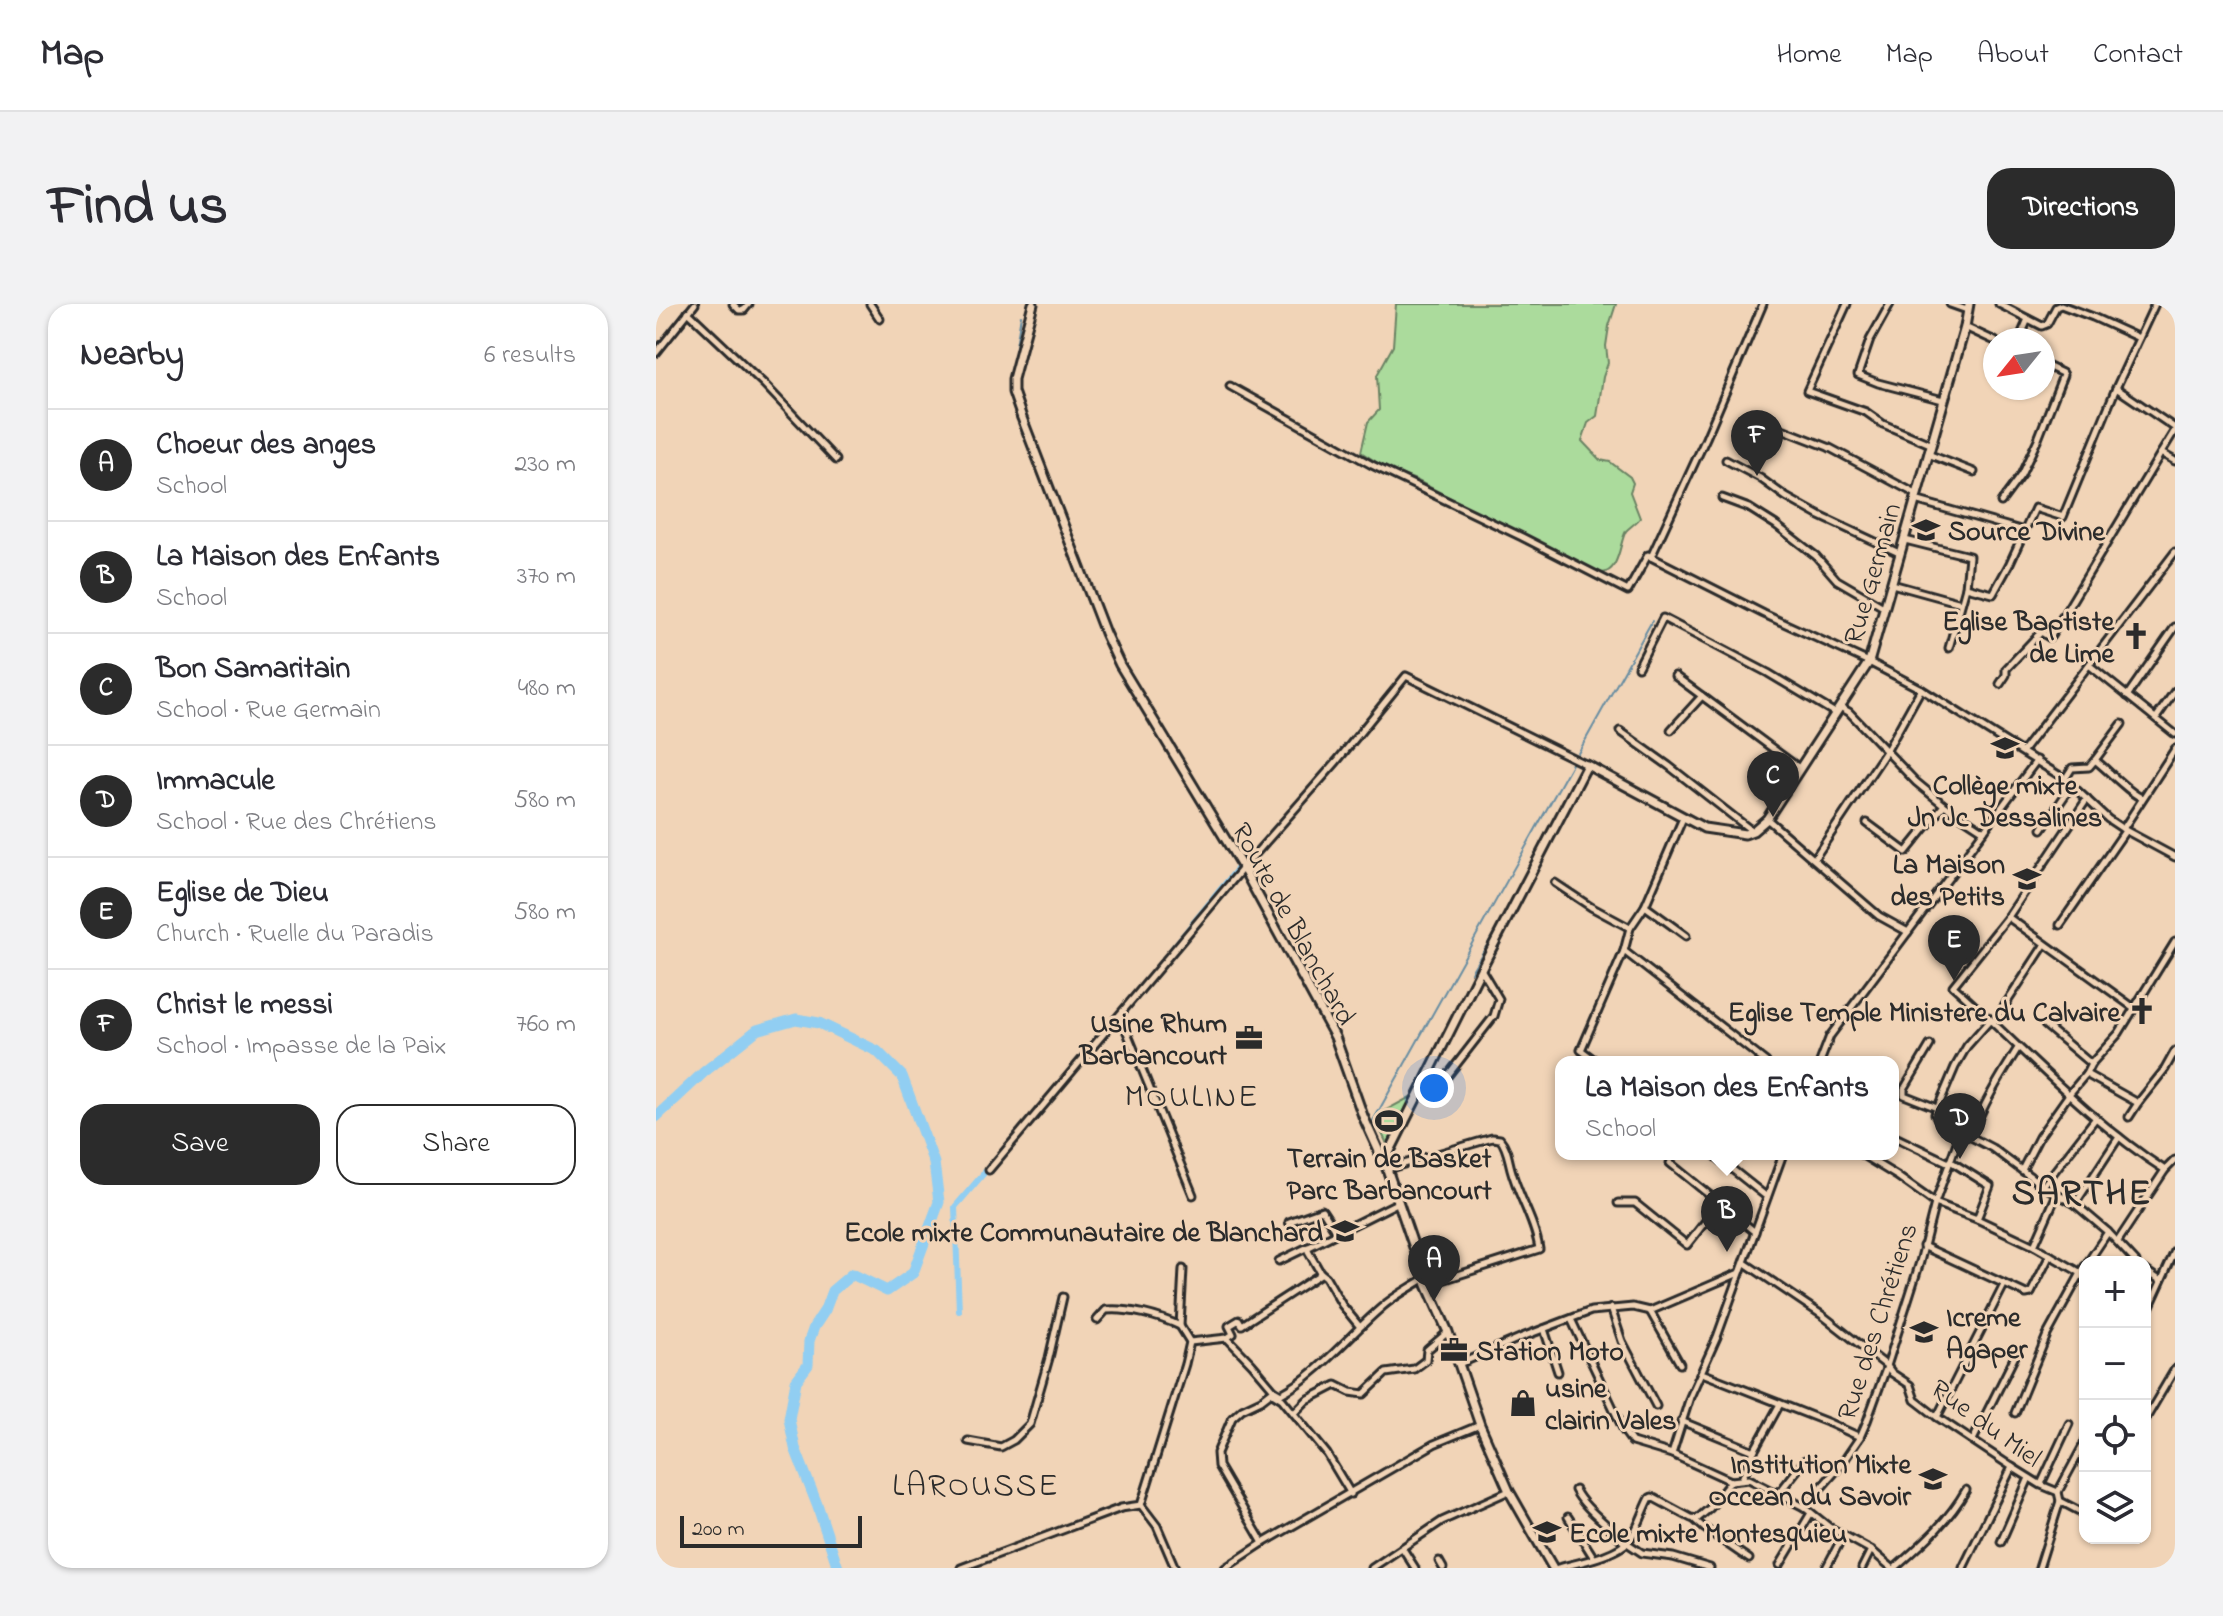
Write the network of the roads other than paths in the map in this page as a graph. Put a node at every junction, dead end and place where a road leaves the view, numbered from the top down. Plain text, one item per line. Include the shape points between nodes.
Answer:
1 (695, 304) edge
2 (733, 304) edge
3 (749, 304) edge
4 (870, 304) edge
5 (1033, 304) edge
6 (1763, 304) edge
7 (1847, 304) edge
8 (1890, 304) edge
9 (1950, 304) edge
10 (1999, 304) edge
11 (2155, 304) edge
12 (1968, 307) edge
13 (688, 312) junction
14 (880, 319) dead end
15 (2028, 319) junction
16 (1965, 327) junction
17 (2024, 328) edge
18 (1983, 335) edge
19 (2139, 338) junction
20 (656, 343) edge
21 (663, 345) junction
22 (656, 353) edge
23 (2055, 370) edge
24 (1230, 386) dead end
25 (2116, 388) junction
26 (2055, 395) edge
27 (1943, 400) junction
28 (2053, 400) edge
29 (1764, 422) dead end
30 (2175, 429) edge
31 (1930, 444) junction
32 (2161, 453) junction
33 (1927, 454) junction
34 (836, 460) dead end
35 (1726, 460) dead end
36 (2175, 461) edge
37 (1974, 472) dead end
38 (1916, 497) junction
39 (1722, 498) dead end
40 (2001, 502) dead end
41 (2024, 531) junction
42 (1904, 539) junction
43 (2175, 552) edge
44 (1899, 553) junction
45 (1651, 557) junction
46 (1892, 584) junction
47 (1966, 587) junction
48 (1961, 603) junction
49 (1886, 608) junction
50 (1666, 611) dead end
51 (1663, 618) junction
52 (2175, 627) edge
53 (1949, 648) dead end
54 (1869, 662) junction
55 (2089, 665) junction
56 (1638, 667) dead end
57 (1675, 676) dead end
58 (2000, 684) dead end
59 (1921, 689) junction
60 (2175, 691) edge
61 (1702, 696) junction
62 (2127, 696) junction
63 (1837, 710) junction
64 (2156, 718) junction
65 (2122, 724) dead end
66 (1671, 730) dead end
67 (1620, 731) dead end
68 (2175, 734) edge
69 (2175, 749) edge
70 (1887, 750) junction
71 (2023, 751) junction
72 (2037, 760) junction
73 (2095, 760) junction
74 (1585, 764) junction
75 (1799, 768) junction
76 (2065, 779) junction
77 (2072, 785) junction
78 (2142, 798) junction
79 (2087, 799) junction
80 (1944, 805) junction
81 (1683, 818) junction
82 (1767, 819) junction
83 (1867, 823) dead end
84 (2042, 829) dead end
85 (2124, 830) junction
86 (1753, 831) junction
87 (1984, 831) junction
88 (2175, 857) edge
89 (1814, 859) junction
90 (1243, 868) junction
91 (1555, 883) dead end
92 (1645, 906) junction
93 (2008, 917) junction
94 (2060, 925) dead end
95 (1630, 928) junction
96 (1908, 932) junction
97 (1686, 936) dead end
98 (2175, 942) edge
99 (2045, 944) junction
100 (1624, 951) junction
101 (1481, 969) junction
102 (2134, 1008) junction
103 (1120, 1015) junction
104 (1992, 1020) junction
105 (2045, 1025) dead end
106 (1930, 1045) dead end
107 (2018, 1048) junction
108 (2175, 1051) edge
109 (1589, 1056) edge
110 (1758, 1056) edge
111 (1822, 1056) edge
112 (2091, 1064) junction
113 (1431, 1071) junction
114 (2086, 1074) junction
115 (2070, 1093) junction
116 (2138, 1103) junction
117 (1937, 1108) junction
118 (2129, 1117) dead end
119 (2095, 1119) junction
120 (1960, 1134) junction
121 (1971, 1137) junction
122 (2119, 1137) junction
123 (1899, 1139) edge
124 (1721, 1160) edge
125 (1781, 1160) edge
126 (1871, 1160) edge
127 (2175, 1160) edge
128 (1949, 1162) junction
129 (1670, 1163) dead end
130 (1386, 1166) junction
131 (989, 1170) dead end
132 (2022, 1170) junction
133 (2165, 1170) junction
134 (2043, 1186) junction
135 (2057, 1194) junction
136 (1193, 1195) dead end
137 (1767, 1197) junction
138 (1397, 1203) junction
139 (1618, 1203) dead end
140 (1720, 1203) junction
141 (1935, 1203) junction
142 (2075, 1204) junction
143 (1977, 1219) junction
144 (1289, 1222) dead end
145 (1755, 1232) junction
146 (2108, 1232) junction
147 (1337, 1233) junction
148 (2118, 1241) junction
149 (1923, 1246) junction
150 (2034, 1246) junction
151 (1309, 1247) junction
152 (2175, 1251) edge
153 (2050, 1255) junction
154 (2092, 1256) edge
155 (2127, 1256) edge
156 (1279, 1261) dead end
157 (1745, 1263) junction
158 (1183, 1269) dead end
159 (1320, 1272) junction
160 (2079, 1272) edge
161 (1740, 1273) junction
162 (2151, 1274) edge
163 (2079, 1277) edge
164 (2161, 1281) junction
165 (1426, 1282) junction
166 (2004, 1285) junction
167 (1063, 1297) dead end
168 (2151, 1304) edge
169 (1611, 1308) junction
170 (1650, 1311) junction
171 (1571, 1319) junction
172 (1097, 1320) dead end
173 (1180, 1326) junction
174 (1360, 1327) junction
175 (1544, 1329) junction
176 (1448, 1332) junction
177 (1227, 1338) junction
178 (1190, 1342) junction
179 (2015, 1356) dead end
180 (1458, 1364) junction
181 (1680, 1364) dead end
182 (1887, 1366) junction
183 (2175, 1369) edge
184 (1558, 1372) dead end
185 (1702, 1373) junction
186 (1272, 1391) junction
187 (1780, 1404) junction
188 (1656, 1406) dead end
189 (2151, 1410) edge
190 (1294, 1413) junction
191 (2015, 1413) dead end
192 (1937, 1417) junction
193 (1681, 1421) junction
194 (2069, 1424) dead end
195 (1480, 1425) junction
196 (1860, 1437) junction
197 (1973, 1440) junction
198 (968, 1441) dead end
199 (1754, 1451) junction
200 (2079, 1453) edge
201 (1672, 1454) junction
202 (1805, 1460) dead end
203 (2012, 1467) junction
204 (2029, 1478) junction
205 (1742, 1479) junction
206 (1731, 1481) junction
207 (2041, 1485) junction
208 (1575, 1490) dead end
209 (1966, 1490) dead end
210 (1509, 1491) junction
211 (2058, 1492) junction
212 (1779, 1493) junction
213 (1351, 1494) junction
214 (2060, 1501) junction
215 (1141, 1505) junction
216 (1804, 1507) junction
217 (2079, 1511) edge
218 (1811, 1513) junction
219 (1568, 1517) dead end
220 (1694, 1519) junction
221 (1843, 1536) junction
222 (2001, 1542) dead end
223 (1263, 1543) junction
224 (1626, 1544) junction
225 (1403, 1549) junction
226 (1871, 1550) junction
227 (1594, 1558) junction
228 (1749, 1559) dead end
229 (1439, 1561) dead end
230 (1780, 1565) dead end
231 (961, 1568) edge
232 (1175, 1568) edge
233 (1225, 1568) edge
234 (1372, 1568) edge
235 (1415, 1568) edge
236 (1443, 1568) edge
237 (1555, 1568) edge
238 (1710, 1568) edge
239 (1826, 1568) edge
240 (1862, 1568) edge
241 (1894, 1568) edge
242 (1963, 1568) edge
243 (2039, 1568) edge

1 - 13 street
2 - 3 street via 744,310
4 - 14 street
5 - 90 street, Route de Blanchard via 1013,379 1022,418 1120,665
6 - 45 street
7 - 31 street via 1807,391 1866,412
8 - 27 street via 1858,375
9 - 12 street
10 - 15 street
11 - 19 street
12 - 16 street, Rue Germain
13 - 21 street
13 - 34 street
15 - 17 street
15 - 19 street via 2047,324 2061,305
16 - 18 street
16 - 27 street, Rue Germain
19 - 25 street
20 - 21 street
21 - 22 street
23 - 26 street via 2063,375
24 - 45 street via 1372,465 1628,591
25 - 30 street
25 - 41 street via 2063,517 2035,508
27 - 31 street, Rue Germain
28 - 40 street via 2021,475
29 - 38 street via 1828,447
30 - 32 street
31 - 33 street, Rue Germain
32 - 36 street
32 - 58 street via 2051,636 2041,632 2006,669
33 - 37 street
33 - 38 street, Rue Germain
35 - 44 street via 1820,516
38 - 41 street
38 - 42 street, Rue Germain
39 - 49 street via 1776,525 1837,580
41 - 47 street via 1993,594
42 - 44 street, Rue Germain
42 - 47 street via 1969,556
43 - 55 street
44 - 46 street, Rue Germain
45 - 54 street
46 - 48 street
46 - 49 street, Rue Germain
47 - 48 street
48 - 53 street
49 - 54 street, Rue Germain
50 - 51 street
51 - 56 street
51 - 63 street
52 - 62 street
54 - 59 street
54 - 63 street, Rue Germain
55 - 62 street
55 - 71 street
57 - 61 street
59 - 70 street
59 - 71 street
60 - 64 street
61 - 66 street
61 - 75 street
62 - 64 street
63 - 70 street via 1849,712
63 - 75 street, Rue Germain
64 - 68 street
65 - 73 street
67 - 86 street
69 - 78 street
70 - 80 street
70 - 89 street
71 - 72 street
72 - 76 street
72 - 87 street
73 - 76 street via 2089,767 2072,768
73 - 78 street
74 - 81 street
74 - 90 street via 1406,676
74 - 101 street
75 - 82 street, Rue Germain
76 - 77 street
77 - 79 street
77 - 84 street
78 - 85 street
79 - 85 street
79 - 93 street
80 - 83 street via 1906,852
80 - 87 street
81 - 86 street via 1725,833
81 - 92 street
82 - 86 street, Rue Germain
82 - 89 street
85 - 88 street
85 - 94 street
87 - 96 street
89 - 96 street via 1879,916
90 - 103 street
90 - 130 street, Route de Blanchard via 1335,1037
91 - 95 street
92 - 95 street
92 - 97 street
93 - 99 street
93 - 104 street via 1953,986
95 - 100 street
96 - 111 street via 1830,1036
98 - 102 street
99 - 102 street
99 - 104 street
100 - 109 street via 1581,1050
100 - 110 street
101 - 113 street
101 - 113 street via 1499,999 1495,1014 1445,1079
102 - 112 street
103 - 131 street
103 - 136 street
104 - 107 street
104 - 117 street via 1967,1046
105 - 112 street
106 - 117 street via 1904,1095
107 - 115 street
107 - 121 street via 1992,1088
108 - 116 street
112 - 114 street
113 - 130 street
114 - 115 street
114 - 116 street
115 - 119 street
115 - 132 street
116 - 118 street
117 - 120 street via 1937,1119
119 - 122 street
119 - 134 street
120 - 121 street
120 - 128 street, Rue des Chrétiens
121 - 132 street
122 - 133 street
122 - 142 street
123 - 128 street
124 - 137 street
125 - 137 street
126 - 141 street
127 - 133 street
128 - 141 street, Rue des Chrétiens
128 - 143 street via 1990,1186
129 - 140 street
130 - 138 street, Route de Blanchard
130 - 165 street via 1492,1138 1505,1144 1539,1249
132 - 134 street
133 - 148 street
134 - 135 street
135 - 142 street
135 - 150 street
137 - 145 street
138 - 147 street
138 - 165 street, Route de Blanchard
139 - 140 street via 1635,1203 1687,1245
140 - 145 street
141 - 143 street
141 - 149 street, Rue des Chrétiens
142 - 146 street
143 - 150 street
144 - 147 street via 1321,1209
145 - 157 street
146 - 148 street
146 - 154 street
147 - 151 street
148 - 155 street
149 - 166 street
149 - 182 street, Rue des Chrétiens
150 - 153 street
151 - 156 street
151 - 159 street
152 - 164 street
153 - 160 street
153 - 166 street via 2031,1293
157 - 161 street
157 - 182 street, Rue du Miel
158 - 173 street
159 - 174 street
159 - 177 street via 1242,1325 1239,1320 1229,1326 1233,1334
161 - 170 street
161 - 185 street
162 - 164 street
163 - 191 street via 2047,1335
164 - 168 street
165 - 174 street via 1390,1300
165 - 176 street, Route de Blanchard
166 - 192 street
167 - 198 street via 1030,1424 1001,1447
169 - 170 street
169 - 171 street
169 - 188 street
170 - 181 street
171 - 175 street
171 - 201 street via 1632,1442
172 - 173 street via 1106,1310 1118,1309
173 - 178 street
174 - 186 street via 1290,1388 1281,1394
175 - 180 street
175 - 184 street
176 - 180 street, Route de Blanchard
176 - 190 street via 1414,1369 1386,1373 1364,1394 1336,1385
177 - 178 street
177 - 186 street
178 - 215 street
179 - 197 street
180 - 195 street, Route de Blanchard
182 - 192 street, Rue du Miel
182 - 196 street, Rue des Chrétiens
183 - 189 street
185 - 187 street
185 - 193 street
186 - 190 street
186 - 223 street via 1235,1413 1216,1458
187 - 196 street
187 - 199 street
190 - 213 street
192 - 197 street, Rue du Miel
193 - 199 street
193 - 201 street
194 - 207 street
195 - 210 street, Route de Blanchard
195 - 213 street via 1434,1444
196 - 216 street, Rue des Chrétiens
197 - 203 street, Rue du Miel
199 - 205 street
200 - 211 street
201 - 206 street
202 - 212 street
203 - 204 street, Rue du Miel
203 - 242 street
204 - 207 street, Rue du Miel
204 - 222 street
205 - 206 street
205 - 212 street
206 - 220 street
207 - 211 street, Rue du Miel
208 - 224 street
209 - 241 street via 1940,1527
210 - 225 street via 1442,1521
210 - 237 street, Route de Blanchard
211 - 214 street
212 - 216 street
213 - 223 street
214 - 217 street
214 - 243 street
215 - 231 street
215 - 232 street via 1157,1526
216 - 218 street
218 - 221 street
218 - 230 street
219 - 227 street
220 - 224 street via 1652,1497
220 - 228 street
221 - 226 street
221 - 239 street
223 - 233 street
224 - 227 street
224 - 238 street via 1642,1553
225 - 234 street
225 - 235 street
226 - 240 street
226 - 241 street
227 - 237 street
229 - 236 street

